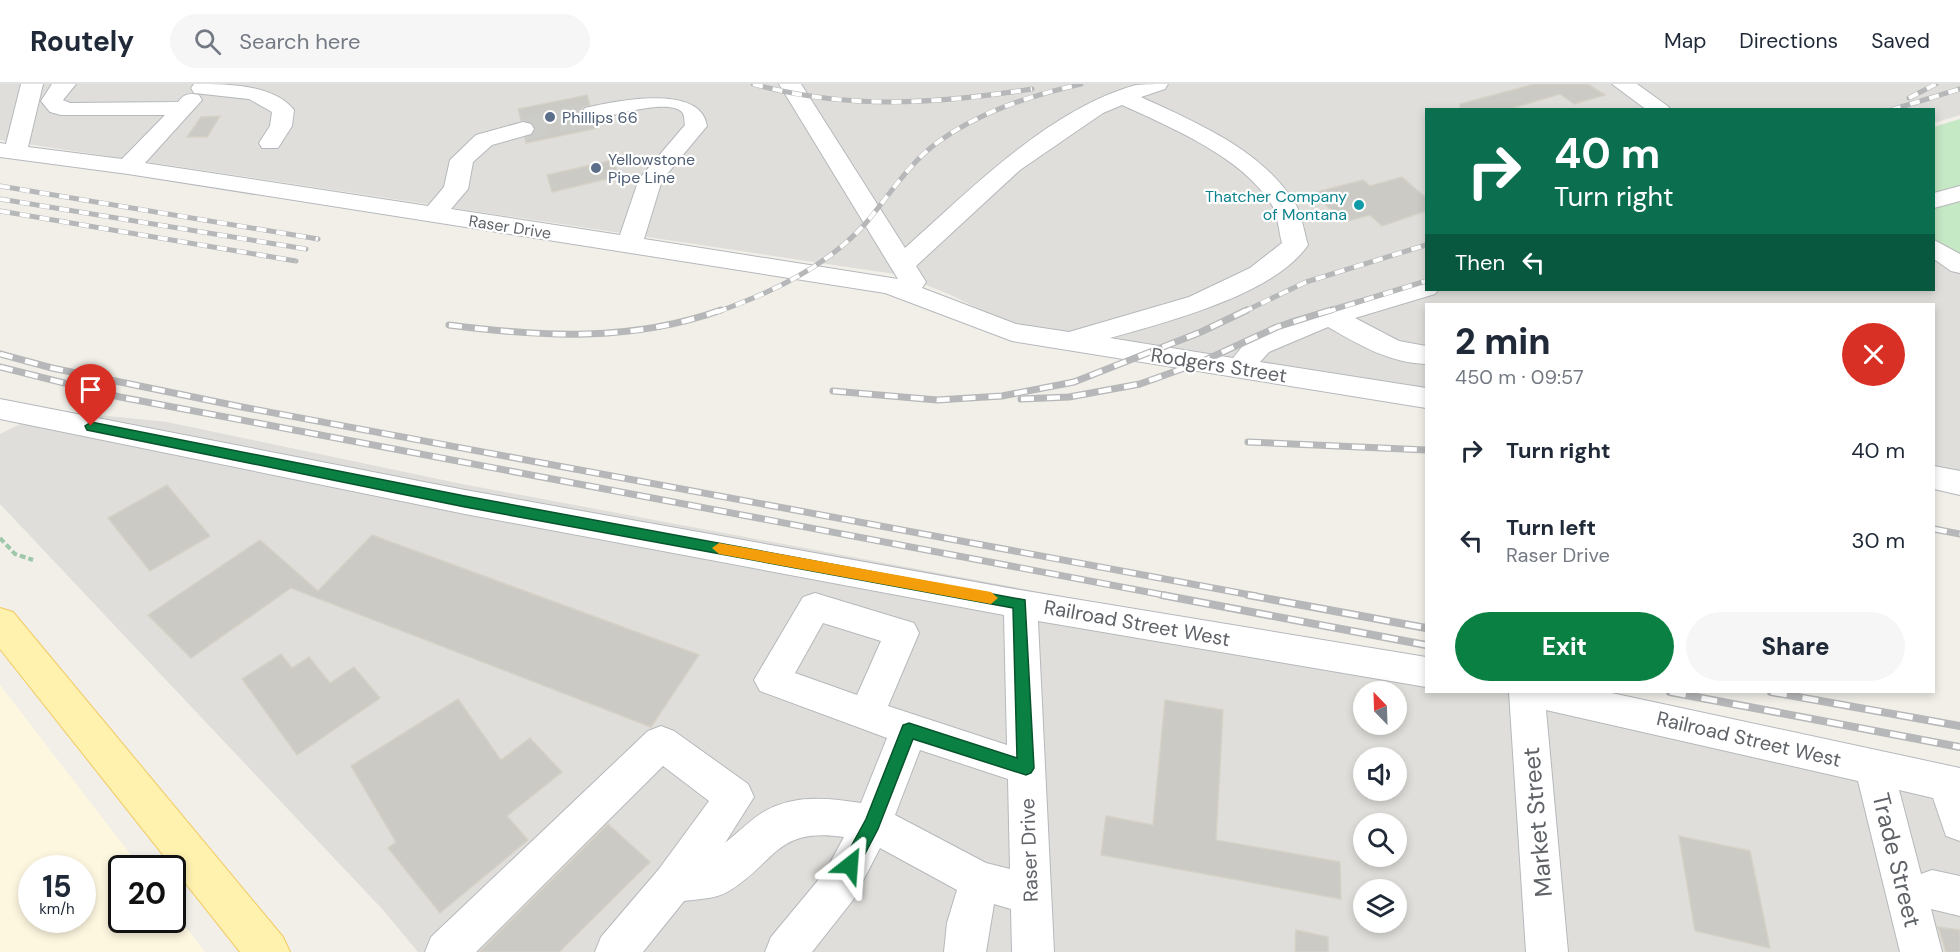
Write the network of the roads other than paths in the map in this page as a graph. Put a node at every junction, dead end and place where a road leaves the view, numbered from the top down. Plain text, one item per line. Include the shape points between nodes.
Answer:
1 (32, 84) edge
2 (65, 84) edge
3 (790, 84) edge
4 (1157, 84) edge
5 (1623, 84) edge
6 (203, 86) edge
7 (1123, 97) junction
8 (1658, 107) dead end
9 (183, 108) junction
10 (593, 113) tunnel mouth
11 (523, 129) tunnel mouth
12 (270, 143) dead end
13 (8, 151) edge
14 (128, 167) junction
15 (1960, 193) edge
16 (1935, 201) edge
17 (434, 215) junction
18 (629, 246) junction
19 (1935, 249) edge
20 (902, 264) junction
21 (1960, 265) edge
22 (1425, 288) edge
23 (923, 298) junction
24 (1332, 317) junction
25 (1012, 332) joint
26 (1067, 341) junction
27 (1425, 355) edge
28 (1240, 368) junction
29 (1425, 398) edge
30 (0, 409) edge
31 (1935, 478) edge
32 (1960, 483) edge
33 (1020, 604) junction
34 (0, 623) edge
35 (1425, 672) edge
36 (1527, 693) edge
37 (1541, 693) edge
38 (866, 715) dead end
39 (909, 730) junction
40 (1026, 768) junction
41 (1874, 768) junction
42 (1954, 785) edge
43 (872, 823) junction
44 (1960, 823) edge
45 (980, 881) junction
46 (673, 882) junction
47 (1030, 894) junction
48 (625, 949) edge
49 (268, 952) edge
50 (446, 952) edge
51 (786, 952) edge
52 (965, 952) edge
53 (1033, 952) edge
54 (1548, 952) edge
55 (1921, 952) edge

1 - 13 street
2 - 9 street via 52,101 69,110
3 - 20 street
4 - 7 street
5 - 8 street
6 - 9 street
6 - 12 street via 273,99 283,110 281,126
7 - 20 street via 1095,108 1012,165
7 - 26 street via 1193,130 1254,169 1285,207 1295,245 1259,274 1198,303
9 - 14 street
10 - 18 street via 673,100 695,112 696,126 651,179
11 - 17 street via 484,140 462,160 456,189
13 - 14 street, Raser Drive
14 - 17 street, Raser Drive
15 - 16 street
17 - 18 street, Raser Drive
18 - 23 street, Raser Drive via 890,285
19 - 21 street
20 - 23 street
22 - 24 street
23 - 25 street, Raser Drive
24 - 27 street via 1370,339 1414,356
24 - 28 street via 1300,326 1259,345
25 - 26 street, Rodgers Street
26 - 28 street, Rodgers Street
28 - 29 street, Rodgers Street
30 - 33 street, Railroad Street West via 465,502
31 - 32 street
33 - 35 street, Railroad Street West
33 - 40 street, Raser Drive
34 - 49 main road
36 - 54 street, Market Street
37 - 41 street, Railroad Street West
38 - 39 street
39 - 40 street
39 - 43 street
40 - 47 street, Raser Drive
41 - 42 street, Railroad Street West
41 - 55 street, Trade Street
42 - 44 street
43 - 45 street
43 - 46 street via 819,814 779,824 714,877
43 - 51 street via 839,886
45 - 47 street
45 - 52 street via 968,923
46 - 48 street
46 - 50 street via 735,797 661,743
47 - 53 street, Raser Drive

